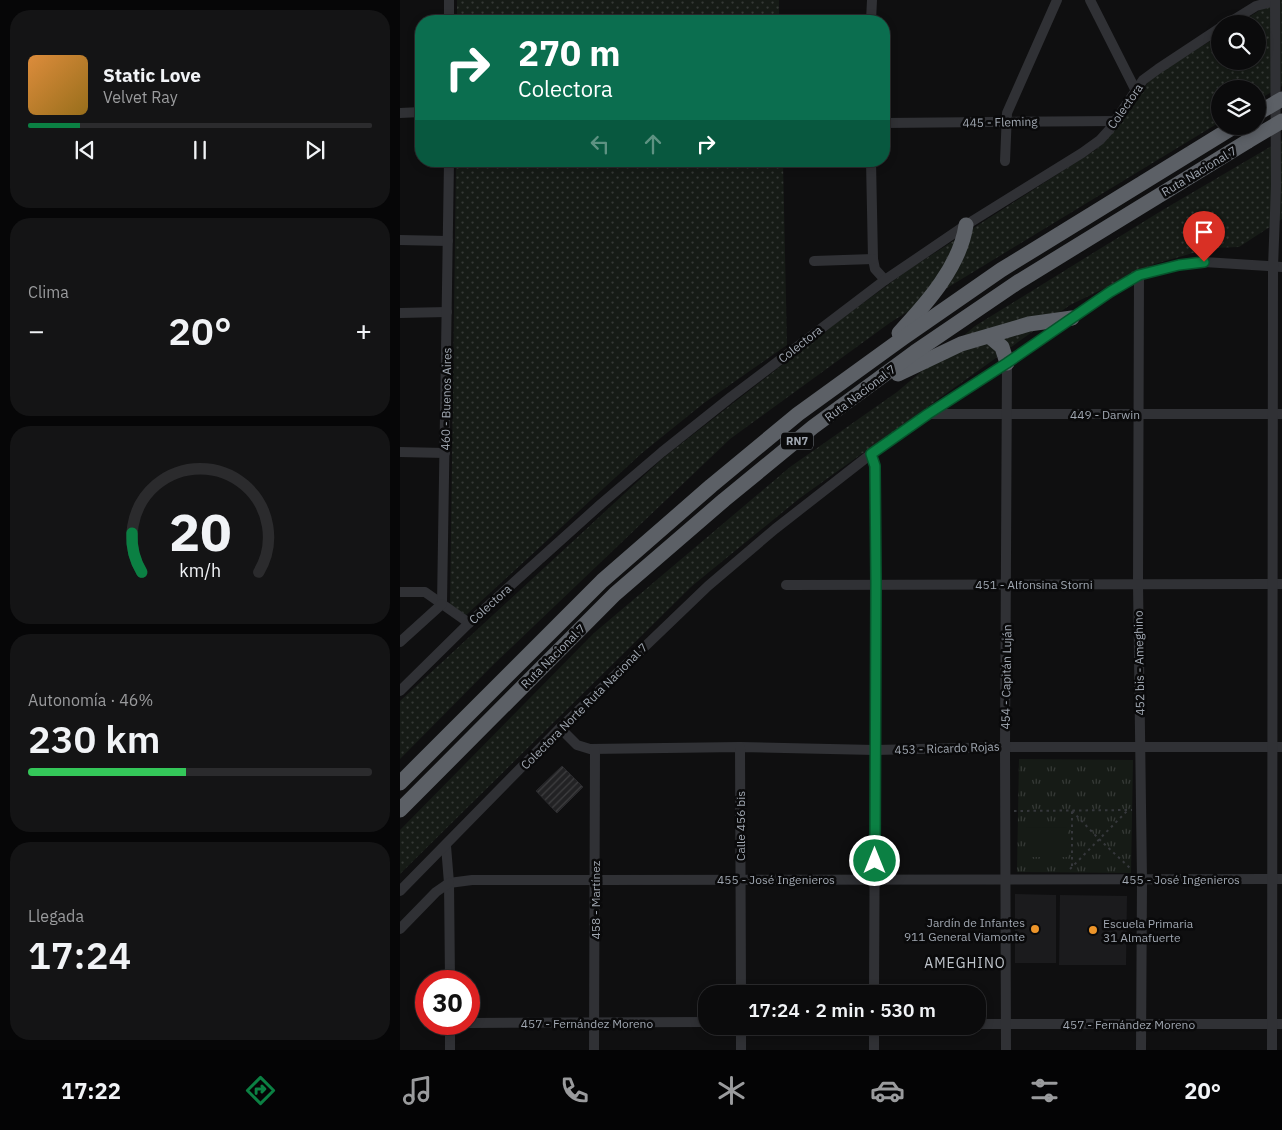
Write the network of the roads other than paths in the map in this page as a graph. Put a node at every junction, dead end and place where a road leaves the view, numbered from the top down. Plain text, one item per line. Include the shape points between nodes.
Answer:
1 (448, 0) edge
2 (872, 0) edge
3 (1057, 0) edge
4 (1090, 0) edge
5 (1275, 0) edge
6 (449, 15) edge
7 (872, 15) edge
8 (1242, 15) edge
9 (1211, 34) edge
10 (1136, 91) junction
11 (1282, 99) edge
12 (1266, 108) edge
13 (415, 112) edge
14 (400, 113) edge
15 (1007, 121) junction
16 (1116, 121) junction
17 (1282, 121) edge
18 (890, 123) edge
19 (1220, 135) edge
20 (1005, 161) dead end
21 (449, 167) edge
22 (871, 167) edge
23 (966, 225) junction
24 (1278, 225) edge
25 (400, 240) edge
26 (448, 241) junction
27 (873, 259) junction
28 (814, 261) dead end
29 (1277, 267) edge
30 (1139, 275) junction
31 (885, 280) junction
32 (447, 312) junction
33 (400, 313) edge
34 (1072, 318) junction
35 (989, 336) junction
36 (876, 358) junction
37 (1007, 363) junction
38 (848, 401) junction
39 (1006, 413) junction
40 (928, 414) junction
41 (1138, 414) junction
42 (1277, 414) edge
43 (400, 452) edge
44 (445, 453) junction
45 (871, 454) junction
46 (876, 584) junction
47 (1138, 584) junction
48 (1277, 584) edge
49 (786, 585) dead end
50 (1007, 585) junction
51 (400, 592) edge
52 (442, 604) junction
53 (469, 623) junction
54 (400, 642) edge
55 (400, 691) edge
56 (560, 728) junction
57 (740, 747) junction
58 (1005, 747) junction
59 (1141, 747) junction
60 (1277, 747) edge
61 (595, 749) junction
62 (875, 750) junction
63 (400, 783) edge
64 (400, 810) edge
65 (446, 846) junction
66 (1006, 878) junction
67 (740, 879) junction
68 (874, 879) junction
69 (1142, 879) junction
70 (1277, 879) edge
71 (595, 880) junction
72 (449, 882) junction
73 (400, 891) edge
74 (400, 929) edge
75 (450, 970) edge
76 (741, 985) edge
77 (874, 985) edge
78 (594, 1022) junction
79 (698, 1022) edge
80 (480, 1023) edge
81 (986, 1024) edge
82 (1006, 1024) junction
83 (1141, 1024) junction
84 (1277, 1024) edge
85 (450, 1035) edge
86 (741, 1035) edge
87 (874, 1035) edge
88 (450, 1050) edge
89 (594, 1050) edge
90 (740, 1050) edge
91 (874, 1050) edge
92 (1006, 1050) edge
93 (1141, 1050) edge
94 (1272, 1050) edge

1 - 6 street
2 - 7 street
3 - 15 street via 1007,113
4 - 10 street
5 - 8 street
5 - 24 street
9 - 10 street, Colectora via 1153,72
10 - 16 street, Colectora
11 - 12 highway, bridge
13 - 14 street
15 - 16 street, 445 - Fleming
15 - 18 street, 445 - Fleming
15 - 20 street
16 - 23 street, Colectora via 1100,140 1082,153
17 - 38 highway, Ruta Nacional 7 / RN7, bridge via 1018,282
19 - 36 highway, Ruta Nacional 7 / RN7 via 1001,270
21 - 26 street, 460 - Buenos Aires
22 - 27 street
23 - 31 street, Colectora
23 - 36 highway via 961,245 947,273
24 - 29 street
25 - 26 street
26 - 32 street, 460 - Buenos Aires
27 - 28 street
27 - 31 street via 874,269
29 - 30 street via 1204,262
29 - 42 street
30 - 34 street
30 - 41 street, 452 bis - Ameghino
31 - 53 street, Colectora via 662,452
32 - 33 street
32 - 44 street, 460 - Buenos Aires
34 - 35 highway via 1029,324
34 - 37 street
35 - 37 highway via 1002,346
35 - 38 highway via 920,362
36 - 63 highway, Ruta Nacional 7 / RN7 via 798,414 602,581
37 - 39 street, 454 - Capitán Luján
37 - 40 street
38 - 64 highway, Ruta Nacional 7 / RN7 via 731,494 615,594
39 - 40 street, 449 - Darwin
39 - 41 street, 449 - Darwin
39 - 50 street, 454 - Capitán Luján
40 - 45 street
41 - 42 street, 449 - Darwin
41 - 47 street, 452 bis - Ameghino
42 - 48 street
43 - 44 street
44 - 52 street, 460 - Buenos Aires
45 - 46 street via 875,466
45 - 56 street, Colectora Norte Ruta Nacional 7 via 708,586
46 - 49 street, 451 - Alfonsina Storni
46 - 50 street, 451 - Alfonsina Storni
46 - 62 street
47 - 48 street, 451 - Alfonsina Storni
47 - 50 street, 451 - Alfonsina Storni
47 - 59 street, 452 bis - Ameghino
48 - 60 street
50 - 58 street, 454 - Capitán Luján
51 - 52 street via 425,592
52 - 53 street
52 - 54 street
53 - 55 street, Colectora
56 - 61 street, 453 - Ricardo Rojas via 577,745
56 - 65 street, Colectora Norte Ruta Nacional 7
57 - 61 street, 453 - Ricardo Rojas
57 - 62 street, 453 - Ricardo Rojas
57 - 67 street, Calle 456 bis
58 - 59 street, 453 - Ricardo Rojas
58 - 62 street, 453 - Ricardo Rojas
58 - 66 street, 454 - Capitán Luján
59 - 60 street, 453 - Ricardo Rojas
59 - 69 street, 452 bis - Ameghino
60 - 70 street
61 - 71 street, 458 - Martínez
62 - 68 street
65 - 72 street
65 - 73 street, Colectora Norte Ruta Nacional 7
66 - 68 street, 455 - José Ingenieros
66 - 69 street, 455 - José Ingenieros
66 - 82 street, 454 - Capitán Luján
67 - 68 street, 455 - José Ingenieros
67 - 71 street, 455 - José Ingenieros
67 - 76 street, Calle 456 bis
68 - 77 street
69 - 70 street, 455 - José Ingenieros
69 - 83 street, 452 bis - Ameghino
70 - 84 street
71 - 72 street, 455 - José Ingenieros
71 - 78 street, 458 - Martínez
72 - 74 street
72 - 75 street
78 - 79 street, 457 - Fernández Moreno
78 - 80 street, 457 - Fernández Moreno
78 - 89 street, 458 - Martínez
81 - 82 street, 457 - Fernández Moreno
82 - 83 street, 457 - Fernández Moreno
82 - 92 street, 454 - Capitán Luján
83 - 84 street, 457 - Fernández Moreno
83 - 93 street, 452 bis - Ameghino
84 - 94 street
85 - 88 street
86 - 90 street
87 - 91 street

